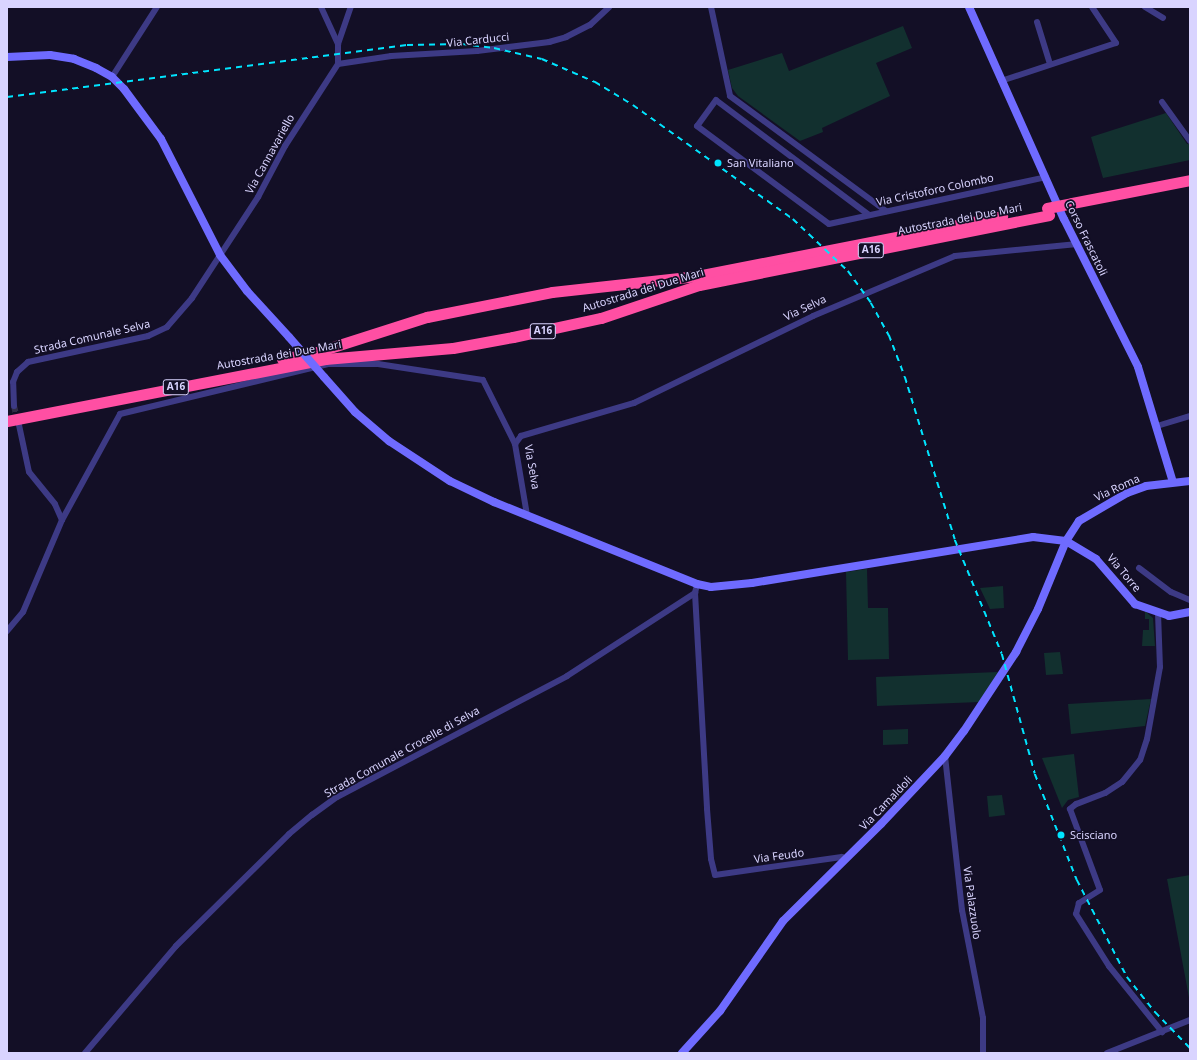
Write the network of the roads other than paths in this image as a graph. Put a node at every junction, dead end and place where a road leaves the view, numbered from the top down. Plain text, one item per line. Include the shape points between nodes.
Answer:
1 (157, 7) edge
2 (321, 7) edge
3 (351, 7) edge
4 (609, 7) edge
5 (711, 7) edge
6 (969, 7) edge
7 (1092, 7) edge
8 (1145, 7) edge
9 (1163, 18) dead end
10 (1037, 22) dead end
11 (338, 44) junction
12 (7, 57) edge
13 (338, 64) junction
14 (1050, 64) junction
15 (112, 77) junction
16 (1001, 81) junction
17 (1162, 102) dead end
18 (1190, 141) edge
19 (1046, 177) junction
20 (1190, 180) edge
21 (1190, 188) edge
22 (1072, 206) junction
23 (886, 211) junction
24 (1048, 211) junction
25 (869, 216) junction
26 (1077, 244) junction
27 (220, 255) junction
28 (10, 410) edge
29 (1190, 416) edge
30 (7, 421) edge
31 (19, 425) tunnel mouth
32 (1157, 426) junction
33 (515, 444) junction
34 (1190, 481) edge
35 (1173, 482) junction
36 (527, 515) junction
37 (62, 520) junction
38 (1066, 541) junction
39 (1139, 568) dead end
40 (697, 584) junction
41 (695, 593) junction
42 (1190, 600) edge
43 (1190, 612) edge
44 (1158, 613) junction
45 (7, 631) edge
46 (945, 756) junction
47 (846, 859) junction
48 (1190, 1020) edge
49 (1162, 1032) junction
50 (85, 1053) edge
51 (682, 1053) edge
52 (983, 1053) edge
53 (1107, 1053) edge

1 - 15 street
2 - 11 street
3 - 11 street
4 - 13 street, Via Carducci via 590,25 566,38 549,42
5 - 23 street via 730,96
6 - 16 street, Corso Frascatoli
7 - 14 street via 1116,44
8 - 9 street
10 - 14 street
11 - 13 street
12 - 15 street via 62,57 85,63
13 - 27 street, Via Cannavariello via 303,116 258,197
14 - 16 street
15 - 27 street via 150,121
16 - 19 street, Corso Frascatoli
17 - 18 street
19 - 23 street, Via Cristoforo Colombo
19 - 26 street, Corso Frascatoli
20 - 22 highway, Autostrada dei Due Mari / A16
21 - 22 highway, Autostrada dei Due Mari / A16
22 - 24 highway, Autostrada dei Due Mari / A16, bridge
23 - 25 street, Via Cristoforo Colombo
24 - 28 highway, Autostrada dei Due Mari / A16 via 697,276 552,292 427,317 314,353
24 - 30 highway, Autostrada dei Due Mari / A16 via 699,285 601,318 528,334 453,348 317,360
25 - 25 street, Via Cristoforo Colombo via 830,224 697,126 716,100
26 - 32 street, Corso Frascatoli via 1138,367
26 - 33 street, Via Selva via 955,256 813,316 634,403 521,436
27 - 28 street, Strada Comunale Selva via 192,298 167,327 157,332 28,362 17,372 13,382
27 - 36 street, bridge via 355,412 411,457 467,490
29 - 32 street
31 - 37 street via 29,472 55,504
32 - 35 street, Corso Frascatoli
33 - 36 street, Via Selva
33 - 37 street via 483,380 378,364 329,364 120,414
34 - 35 street, Via Roma
35 - 38 street, Via Roma via 1146,486 1108,502 1079,521
36 - 40 street
37 - 45 street via 23,612
38 - 40 street via 1033,537 752,583 711,587
38 - 44 street, Via Torre via 1101,562 1136,604
38 - 46 street, Via Camaldoli via 1038,609 1016,652
39 - 42 street via 1171,592
40 - 41 street
41 - 47 street, Via Feudo via 707,809 711,859 715,875 842,857
41 - 50 street, Strada Comunale Crocelle di Selva via 567,676 337,797 312,814 176,946
43 - 44 street, Via Torre via 1176,616
44 - 49 street via 1160,667 1147,739 1140,760 1129,776 1118,785 1070,809 1100,890 1079,902 1076,914 1120,981
46 - 47 street, Via Camaldoli
46 - 52 street, Via Palazzuolo via 962,910 983,1018
47 - 51 street, Via Camaldoli via 783,921 720,1011
48 - 49 street
49 - 53 street

